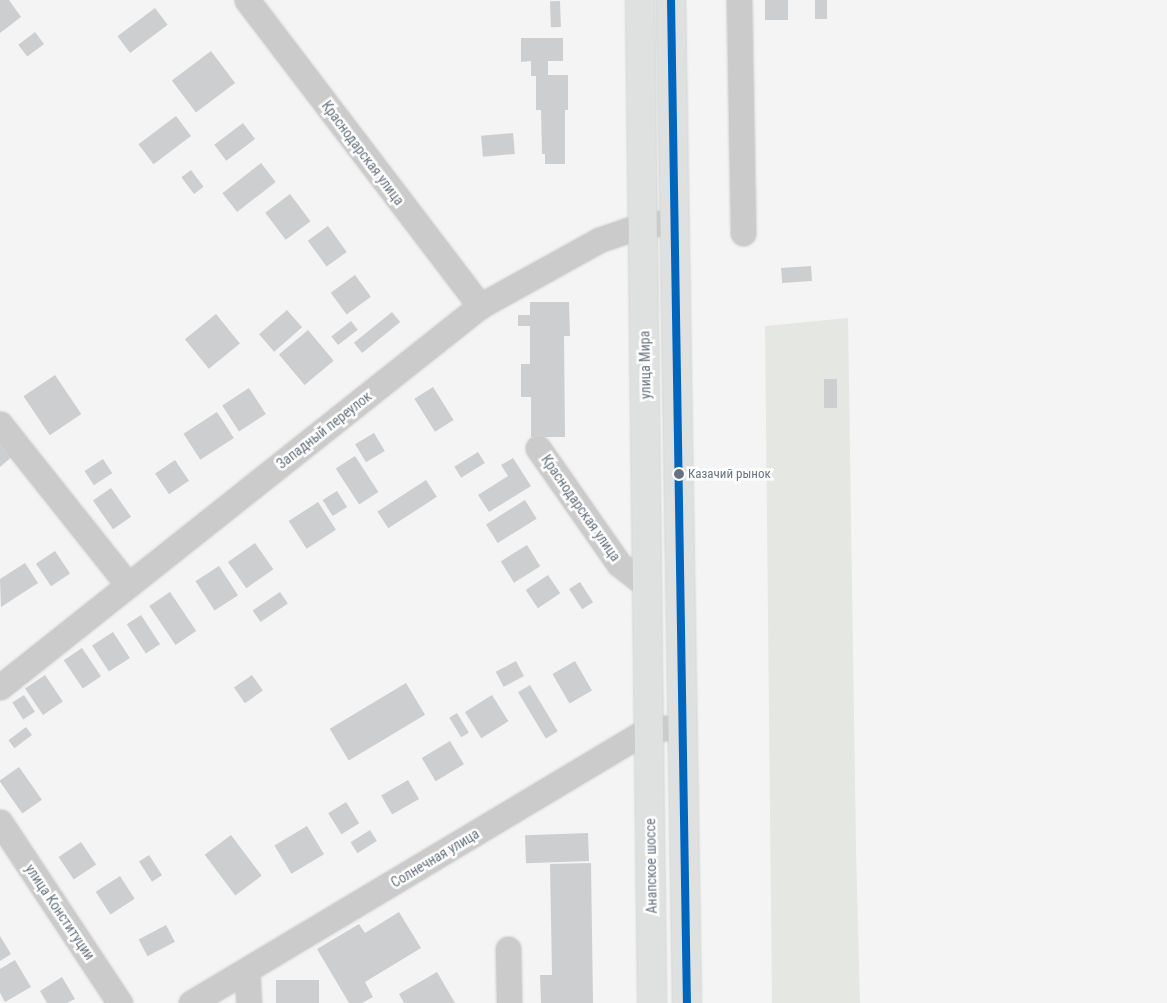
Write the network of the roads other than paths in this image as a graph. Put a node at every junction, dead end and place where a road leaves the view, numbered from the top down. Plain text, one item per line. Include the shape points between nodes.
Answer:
1 (246, 0) edge
2 (640, 0) edge
3 (671, 0) edge
4 (739, 0) edge
5 (674, 222) junction
6 (643, 224) junction
7 (743, 233) dead end
8 (480, 306) junction
9 (0, 424) edge
10 (538, 448) dead end
11 (128, 585) junction
12 (648, 588) junction
13 (0, 687) edge
14 (682, 726) junction
15 (649, 729) junction
16 (0, 822) edge
17 (508, 949) dead end
18 (247, 970) junction
19 (120, 1003) edge
20 (192, 1003) edge
21 (249, 1003) edge
22 (509, 1003) edge
23 (652, 1003) edge
24 (687, 1003) edge

1 - 8 street, Краснодарская улица
2 - 6 main road, улица Мира
3 - 5 main road
4 - 7 street
5 - 6 street, Западный переулок
5 - 14 main road
6 - 8 street, Западный переулок via 599,240
6 - 12 main road, улица Мира
8 - 11 street, Западный переулок
9 - 11 street
10 - 12 street, Краснодарская улица via 619,564
11 - 13 street, Западный переулок
12 - 15 main road, улица Мира
14 - 15 street, Солнечная улица
14 - 24 main road
15 - 18 street, Солнечная улица
15 - 23 main road, Анапское шоссе
16 - 19 street, улица Конституции
17 - 22 street
18 - 20 street, Солнечная улица
18 - 21 street

